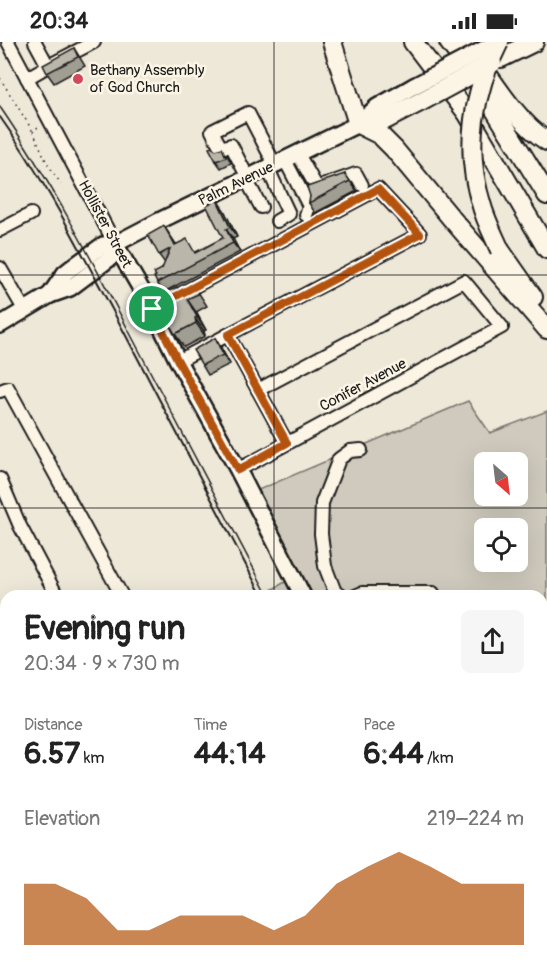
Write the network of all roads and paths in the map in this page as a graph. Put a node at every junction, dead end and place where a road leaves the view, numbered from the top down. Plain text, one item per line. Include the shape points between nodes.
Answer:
1 (8, 42) edge
2 (35, 42) edge
3 (94, 42) edge
4 (333, 42) edge
5 (413, 42) edge
6 (449, 42) edge
7 (465, 42) edge
8 (534, 42) edge
9 (547, 43) edge
10 (501, 48) edge
11 (48, 66) junction
12 (0, 78) edge
13 (27, 78) junction
14 (50, 121) junction
15 (358, 124) junction
16 (32, 130) junction
17 (547, 141) edge
18 (281, 162) junction
19 (247, 179) junction
20 (61, 184) dead end
21 (362, 186) dead end
22 (547, 195) edge
23 (261, 207) dead end
24 (31, 214) dead end
25 (306, 215) dead end
26 (277, 221) dead end
27 (0, 230) edge
28 (115, 244) junction
29 (547, 249) edge
30 (0, 268) edge
31 (152, 309) junction
32 (25, 310) junction
33 (547, 315) edge
34 (0, 325) edge
35 (547, 329) edge
36 (228, 335) junction
37 (178, 361) junction
38 (258, 390) junction
39 (0, 391) edge
40 (287, 443) junction
41 (361, 450) dead end
42 (238, 470) junction
43 (0, 479) edge
44 (54, 590) edge
45 (119, 590) edge
46 (300, 590) edge
47 (334, 590) edge

1 - 13 street, Hollister Street
2 - 11 street
3 - 11 street
4 - 15 highway
5 - 29 highway via 467,113
6 - 22 highway
7 - 17 highway via 512,107
8 - 10 highway, Palm Avenue
9 - 10 highway
10 - 15 highway, Palm Avenue, bridge via 418,93 385,120
10 - 33 highway, bridge via 486,69 475,110 472,140 478,193 500,250
11 - 13 street
12 - 16 path
13 - 14 street, Hollister Street
14 - 16 path
14 - 28 street, Hollister Street
15 - 18 main road, Palm Avenue
15 - 35 highway via 380,135 394,149
16 - 20 path
18 - 19 main road, Palm Avenue
18 - 19 street via 248,112 212,131 221,148 231,145
18 - 21 street via 316,188 356,174
18 - 25 street via 309,206
18 - 26 street via 289,214
19 - 23 street
19 - 28 main road, Palm Avenue
24 - 27 street
28 - 31 main road, Hollister Street
28 - 32 main road, Palm Avenue via 108,260 70,288
30 - 32 street
31 - 36 street via 378,189 420,234
31 - 37 main road, Hollister Street
32 - 34 main road, Palm Avenue
36 - 37 street
36 - 38 street
37 - 42 main road, Hollister Street
38 - 40 street
38 - 40 street, Conifer Avenue via 464,281 502,327
39 - 45 street via 8,388
40 - 42 street, Conifer Avenue
41 - 47 street via 350,451 339,459 322,502 325,566
42 - 46 main road, Hollister Street
43 - 44 street

